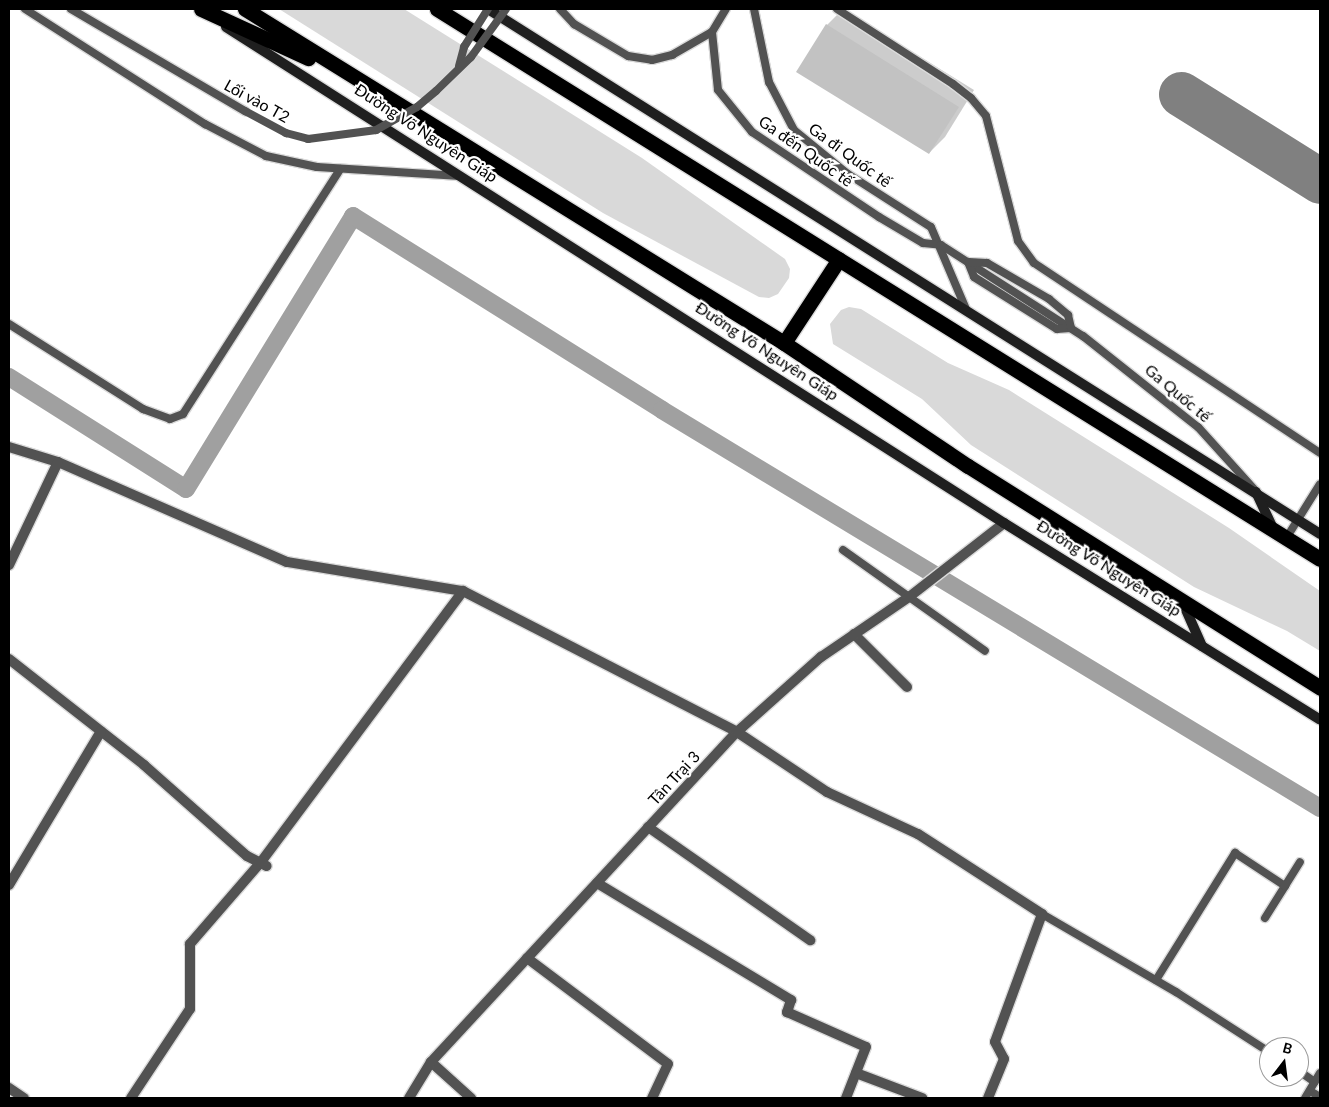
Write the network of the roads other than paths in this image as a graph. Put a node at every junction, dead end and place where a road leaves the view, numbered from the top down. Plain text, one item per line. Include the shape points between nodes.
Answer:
1 (25, 9) edge
2 (71, 9) edge
3 (200, 9) edge
4 (245, 9) edge
5 (438, 9) edge
6 (488, 9) edge
7 (506, 9) edge
8 (560, 9) edge
9 (726, 9) edge
10 (754, 9) edge
11 (837, 9) edge
12 (712, 32) junction
13 (459, 66) junction
14 (362, 82) junction
15 (340, 169) junction
16 (461, 176) junction
17 (941, 245) junction
18 (839, 259) junction
19 (968, 262) junction
20 (966, 309) junction
21 (9, 324) edge
22 (1071, 328) junction
23 (784, 344) junction
24 (9, 447) edge
25 (1320, 453) edge
26 (58, 462) junction
27 (1320, 484) edge
28 (1256, 491) junction
29 (1297, 519) junction
30 (1004, 522) junction
31 (1272, 527) junction
32 (1320, 534) edge
33 (1287, 537) junction
34 (12, 549) edge
35 (843, 550) dead end
36 (1320, 559) edge
37 (9, 565) edge
38 (463, 591) junction
39 (910, 596) junction
40 (1183, 603) junction
41 (854, 634) junction
42 (1202, 646) junction
43 (985, 651) dead end
44 (9, 659) edge
45 (907, 687) dead end
46 (1320, 688) edge
47 (1320, 720) edge
48 (101, 731) junction
49 (737, 732) junction
50 (648, 827) junction
51 (1300, 862) dead end
52 (264, 864) junction
53 (597, 883) junction
54 (9, 885) edge
55 (1284, 886) junction
56 (1042, 914) junction
57 (1264, 918) dead end
58 (810, 940) dead end
59 (527, 958) junction
60 (1156, 980) junction
61 (1259, 1046) edge
62 (431, 1062) junction
63 (856, 1073) junction
64 (1320, 1073) edge
65 (1309, 1078) edge
66 (1315, 1082) junction
67 (9, 1088) edge
68 (1308, 1095) edge
69 (1320, 1097) edge
70 (24, 1098) edge
71 (131, 1098) edge
72 (409, 1098) edge
73 (472, 1098) edge
74 (652, 1098) edge
75 (846, 1098) edge
76 (922, 1098) edge
77 (988, 1098) edge

1 - 15 lane via 237,143 292,163
2 - 13 lane, Lối vào T2, bridge via 245,111 286,133 308,139 376,130 417,107
3 - 14 highway
3 - 16 main road, Đường Võ Nguyên Giáp
4 - 14 highway, Đường Võ Nguyên Giáp
5 - 18 highway
6 - 13 lane, bridge via 464,47
6 - 20 main road
7 - 13 lane, bridge via 471,56
8 - 12 lane via 574,24 628,56 652,60 672,55
9 - 12 lane
10 - 17 lane, Ga đi Quốc tế via 769,82 794,130 823,156 931,227
11 - 25 lane via 953,84 986,116 1018,240 1034,264
12 - 17 lane, Ga đến Quốc tế via 718,90 752,132 826,184 923,243
14 - 23 highway, Đường Võ Nguyên Giáp
15 - 16 lane
15 - 21 lane via 183,414 170,419 143,409
16 - 30 main road, Đường Võ Nguyên Giáp
17 - 19 lane, Ga Quốc tế
17 - 20 lane
18 - 23 highway
18 - 31 highway
19 - 22 lane, Ga Quốc tế via 974,277 1057,329
19 - 22 lane, Ga Quốc tế via 987,262 1050,299 1068,315
20 - 28 main road
22 - 28 lane, Ga Quốc tế via 1139,377 1198,427
23 - 40 highway, Đường Võ Nguyên Giáp
24 - 26 street
26 - 34 street
26 - 38 street via 286,562
27 - 29 lane
28 - 29 main road
28 - 31 main road
29 - 32 main road
29 - 33 lane
30 - 39 street, Tân Trại 3
30 - 42 main road, Đường Võ Nguyên Giáp
31 - 33 highway
33 - 36 highway
34 - 37 street
35 - 39 lane
38 - 49 street
38 - 52 street
39 - 41 street, Tân Trại 3
39 - 43 lane
40 - 42 main road
40 - 46 highway, Đường Võ Nguyên Giáp
41 - 45 street
41 - 49 street, Tân Trại 3 via 821,657
42 - 47 main road, Đường Võ Nguyên Giáp
44 - 48 street
48 - 52 street via 247,856
48 - 54 street
49 - 50 street, Tân Trại 3
49 - 56 street via 827,792 918,834
50 - 53 street, Tân Trại 3
50 - 58 street
51 - 55 lane
52 - 71 street via 190,944 190,1009
53 - 59 street, Tân Trại 3
53 - 63 street via 791,1000 787,1012 866,1046
55 - 57 lane
55 - 60 lane via 1236,853
56 - 60 lane
56 - 77 street via 995,1042 1004,1059
59 - 62 street, Tân Trại 3
59 - 74 street via 668,1064
60 - 61 lane
62 - 72 street, Tân Trại 3
62 - 73 street
63 - 75 street
63 - 76 street
64 - 66 lane
65 - 66 lane
66 - 68 lane
67 - 70 street
68 - 69 lane

